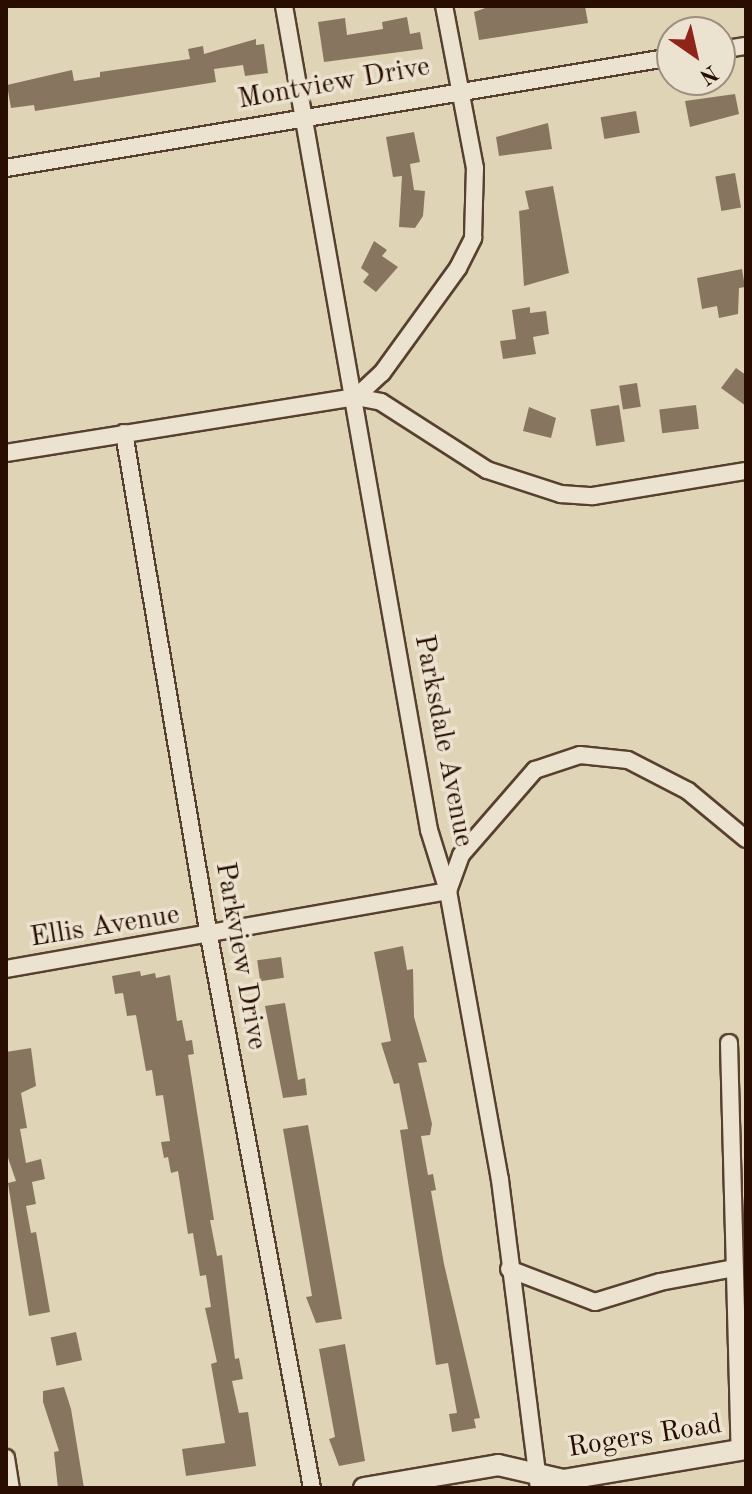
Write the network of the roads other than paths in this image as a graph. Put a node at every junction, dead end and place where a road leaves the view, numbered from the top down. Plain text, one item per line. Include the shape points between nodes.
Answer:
1 (284, 6) edge
2 (444, 6) edge
3 (656, 59) edge
4 (459, 89) junction
5 (303, 117) junction
6 (6, 168) edge
7 (356, 397) junction
8 (124, 433) junction
9 (6, 453) edge
10 (746, 471) edge
11 (746, 839) edge
12 (448, 891) junction
13 (209, 936) junction
14 (6, 969) edge
15 (729, 1043) dead end
16 (734, 1268) junction
17 (509, 1269) junction
18 (743, 1450) edge
19 (6, 1458) edge
20 (537, 1480) edge
21 (11, 1488) edge
22 (312, 1488) edge
23 (364, 1488) edge

1 - 5 street, Parksdale Avenue
2 - 4 street
3 - 4 street, Montview Drive
4 - 5 street, Montview Drive
4 - 7 street via 475,168 473,238 458,268 382,373
5 - 6 street, Montview Drive
5 - 7 street, Parksdale Avenue
7 - 8 street
7 - 10 street via 381,402 487,470 561,494 593,496
7 - 12 street, Parksdale Avenue via 429,830
8 - 9 street
8 - 13 street, Parkview Drive
11 - 12 street via 688,791 628,760 580,755 535,770 461,855
12 - 13 street, Ellis Avenue
12 - 17 street, Parksdale Avenue via 500,1180
13 - 14 street, Ellis Avenue
13 - 22 street, Parkview Drive
15 - 16 street
16 - 17 street via 595,1302
16 - 18 street
17 - 20 street, Parksdale Avenue
18 - 20 street, Rogers Road
19 - 21 street
20 - 23 street, Rogers Road via 498,1465

